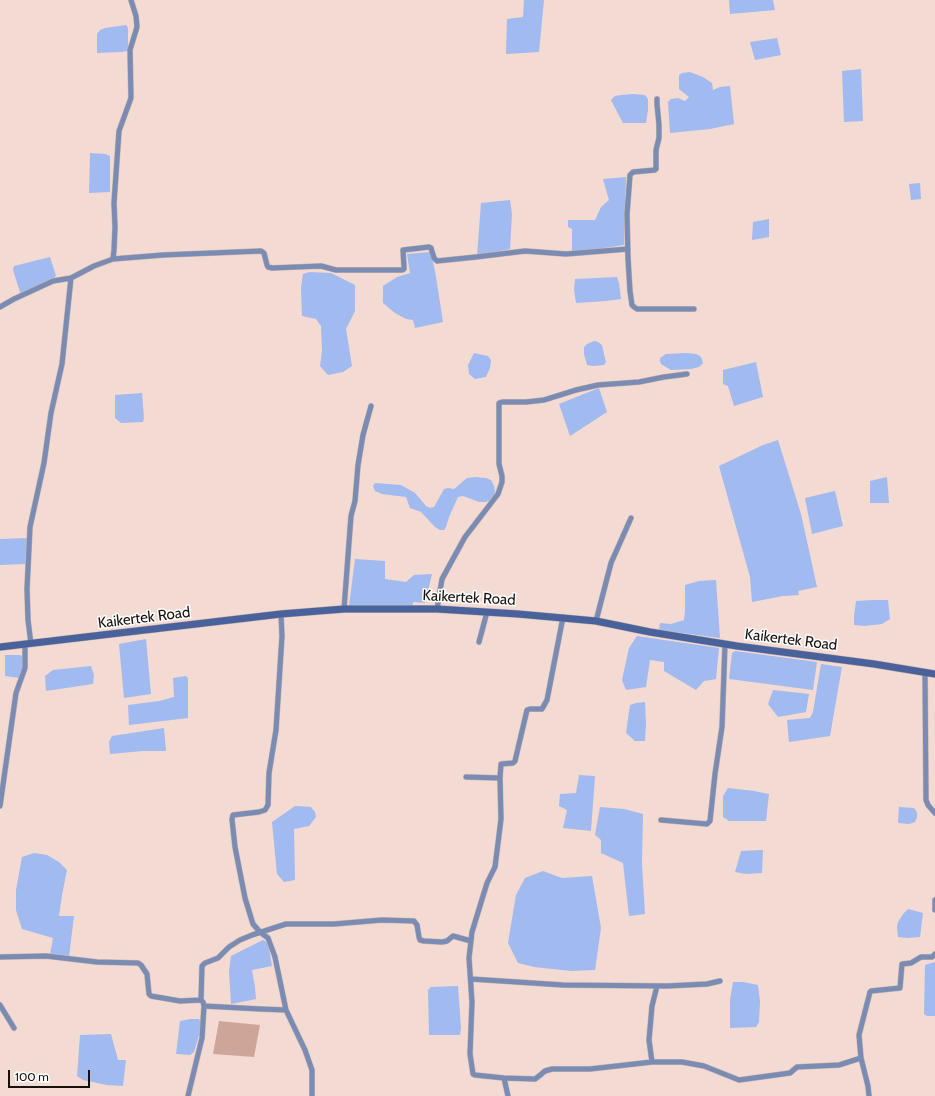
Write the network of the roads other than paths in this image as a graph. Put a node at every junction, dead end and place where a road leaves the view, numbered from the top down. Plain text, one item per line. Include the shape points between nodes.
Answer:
1 (131, 0) edge
2 (657, 99) dead end
3 (628, 249) junction
4 (112, 260) junction
5 (71, 278) junction
6 (0, 307) edge
7 (694, 309) dead end
8 (687, 374) dead end
9 (371, 406) dead end
10 (631, 518) dead end
11 (344, 609) junction
12 (437, 609) junction
13 (487, 612) junction
14 (281, 614) junction
15 (563, 617) junction
16 (596, 621) junction
17 (479, 642) dead end
18 (725, 644) junction
19 (28, 645) junction
20 (0, 647) edge
21 (925, 673) junction
22 (935, 674) edge
23 (466, 777) dead end
24 (500, 778) junction
25 (0, 806) edge
26 (935, 813) edge
27 (661, 820) dead end
28 (935, 900) edge
29 (935, 910) edge
30 (260, 932) junction
31 (471, 941) junction
32 (935, 954) edge
33 (0, 957) edge
34 (470, 979) junction
35 (720, 981) dead end
36 (657, 986) junction
37 (201, 1000) junction
38 (0, 1005) edge
39 (204, 1006) junction
40 (286, 1010) junction
41 (14, 1028) dead end
42 (861, 1058) junction
43 (652, 1062) junction
44 (504, 1078) junction
45 (188, 1096) edge
46 (312, 1096) edge
47 (508, 1096) edge
48 (869, 1096) edge

1 - 4 street via 137,27 130,50 131,98 119,131
2 - 3 street via 659,138 656,169 630,174
3 - 4 street via 566,254 525,251 437,261 429,247 403,250 402,270 336,270 321,266 272,268 268,267 261,251
3 - 7 street via 630,291 634,307
4 - 5 street
5 - 6 street via 53,281
5 - 19 street via 62,364 30,527
8 - 12 street via 639,382 598,385 544,400 499,403 499,464 502,482 498,494 465,537 442,579
9 - 11 street via 363,435 351,516
10 - 16 street via 611,563
11 - 12 main road, Kaikertek Road
11 - 14 main road, Kaikertek Road
12 - 13 main road, Kaikertek Road
13 - 15 main road, Kaikertek Road
13 - 17 street
14 - 19 main road, Kaikertek Road
14 - 30 street via 282,643 268,805 265,810 233,815 232,819 245,898 253,924
15 - 16 main road, Kaikertek Road
15 - 24 street via 548,700 542,709 527,710 515,762 501,764
16 - 18 main road, Kaikertek Road
18 - 21 main road, Kaikertek Road
18 - 27 street via 722,727 710,821 706,824
19 - 20 main road, Kaikertek Road
19 - 25 street via 25,668 16,694
21 - 22 main road, Kaikertek Road
21 - 26 street via 926,800
23 - 24 street
24 - 31 street via 502,819 494,867
28 - 29 street
30 - 31 street via 286,924 414,921 420,940 442,942 453,936
30 - 37 street via 240,940 218,958 203,964
30 - 40 street via 268,938 275,957
31 - 34 street
32 - 42 street via 902,964 900,988 870,992 859,1035
33 - 37 street via 46,956 97,962 138,963 147,974 151,996 180,1001
34 - 36 street via 563,985
34 - 44 street via 470,1054 473,1074
35 - 36 street
36 - 43 street via 652,1006
37 - 39 street
38 - 41 street
39 - 40 street
39 - 45 street via 202,1038
40 - 46 street via 312,1070
42 - 43 street via 840,1065 797,1067 790,1073 739,1080 704,1066 682,1062
42 - 48 street
43 - 44 street via 590,1069 552,1069 535,1078
44 - 47 street

